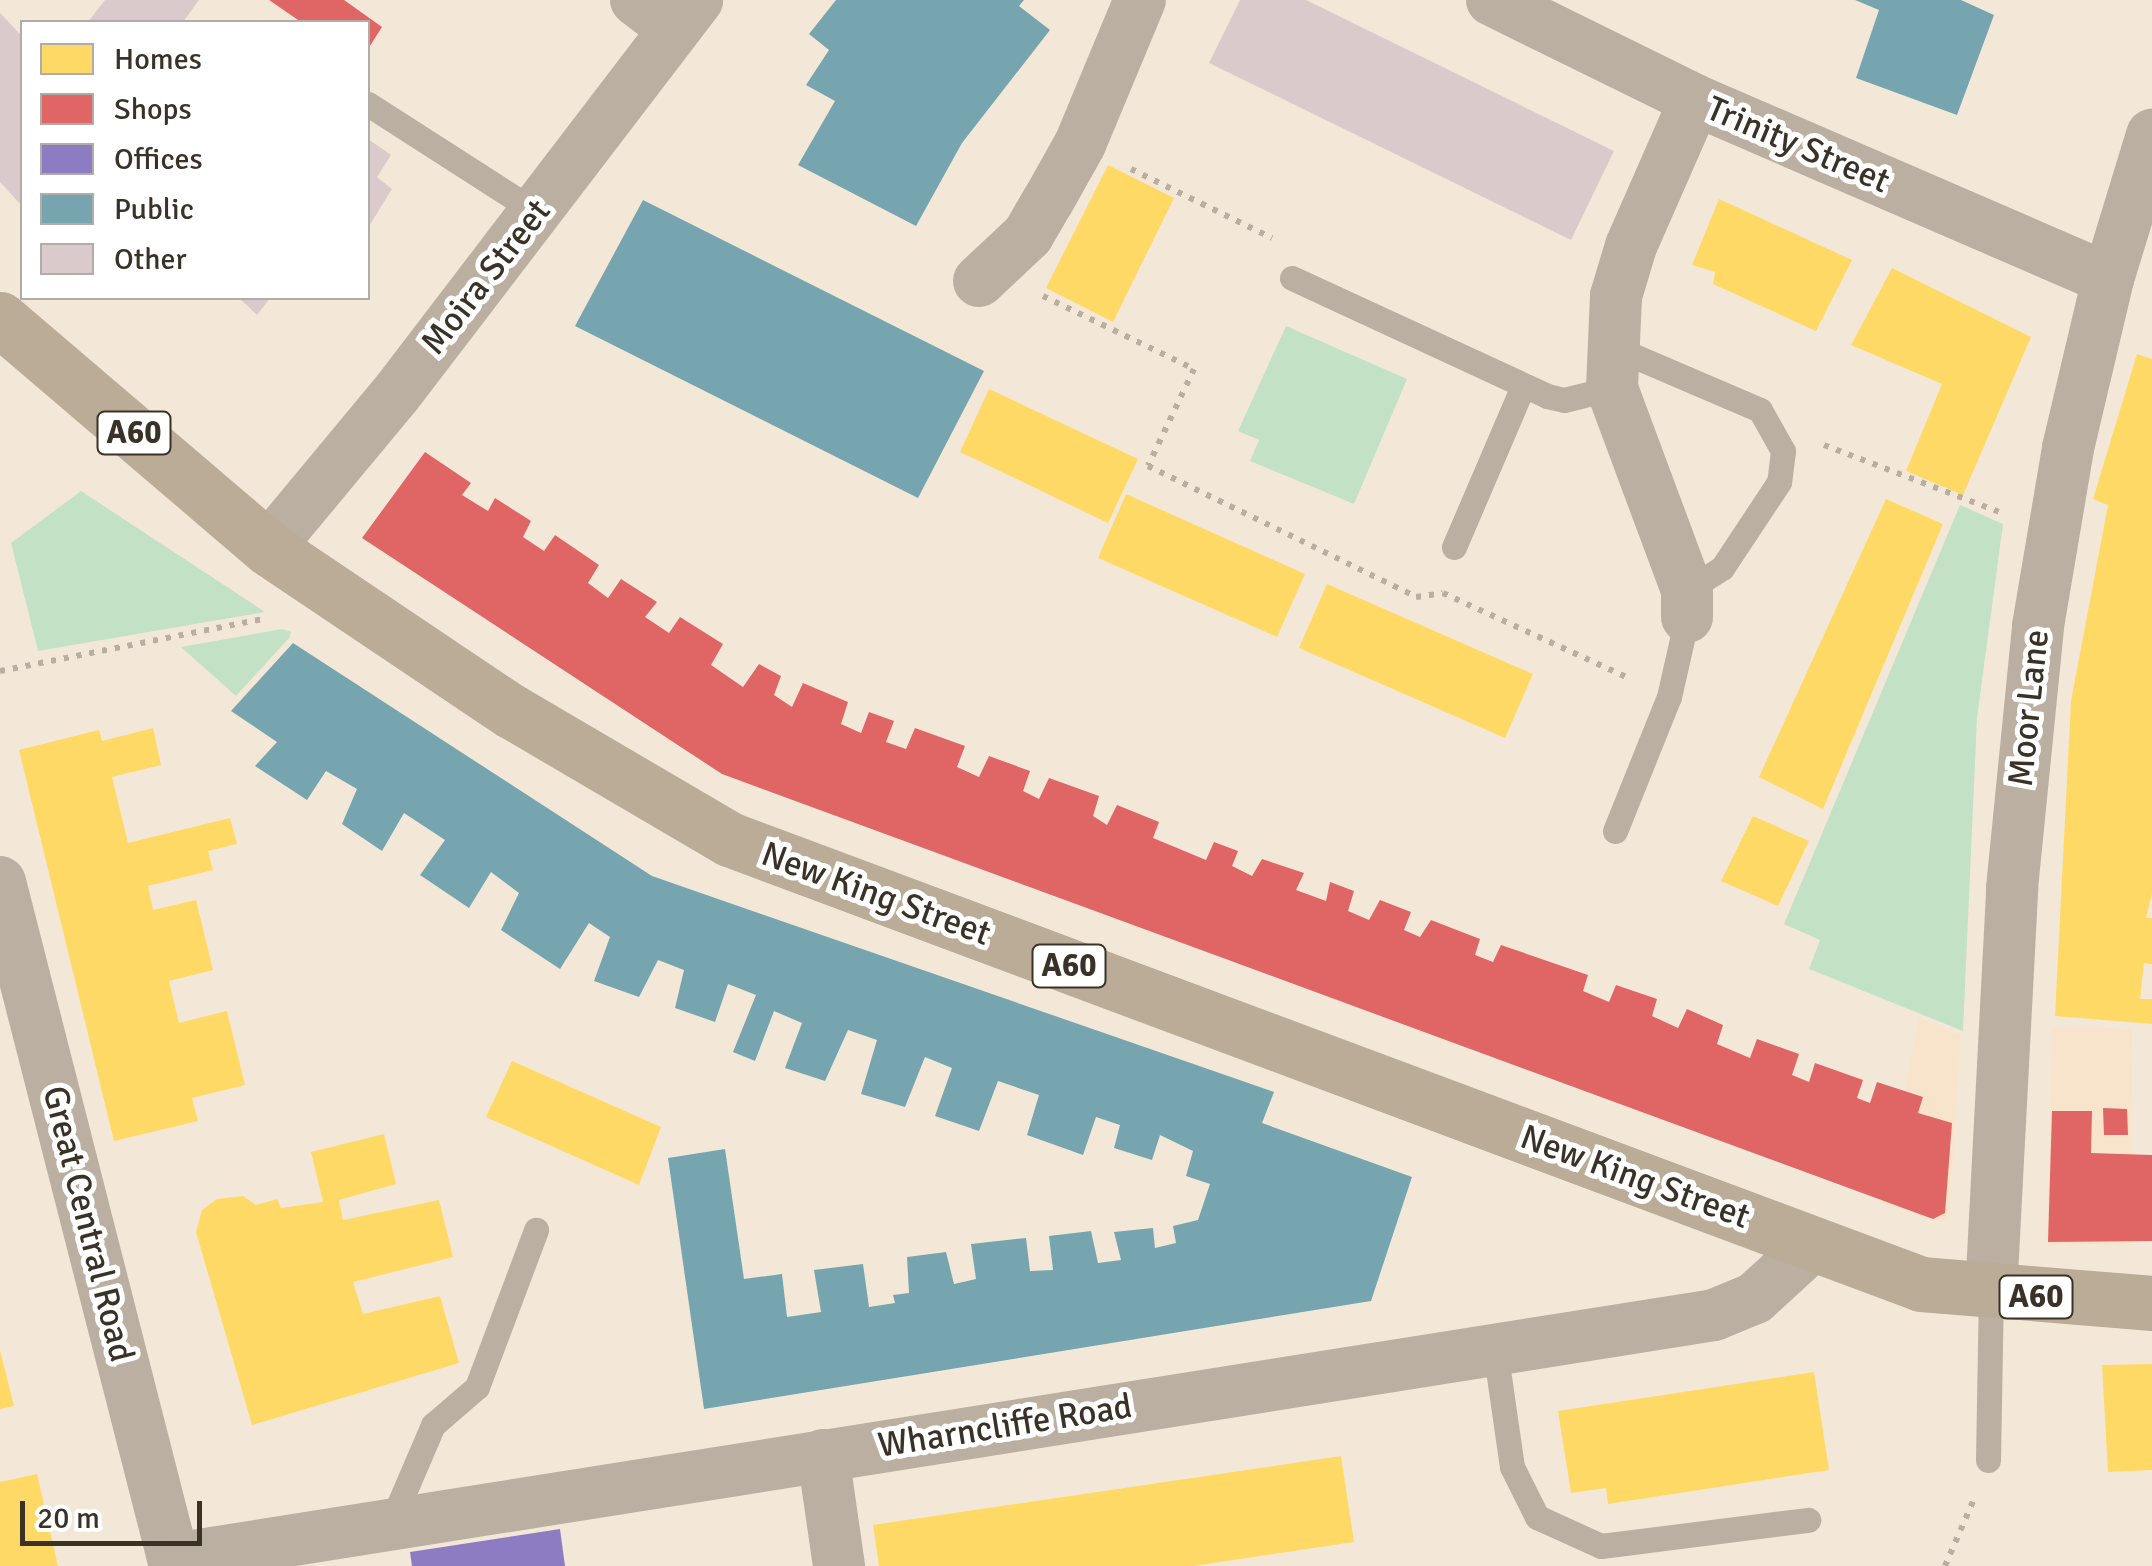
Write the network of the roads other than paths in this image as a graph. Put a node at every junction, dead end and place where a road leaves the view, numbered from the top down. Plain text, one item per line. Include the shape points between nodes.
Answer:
1 (1140, 0) edge
2 (1492, 0) edge
3 (669, 10) edge
4 (1695, 100) junction
5 (370, 105) edge
6 (2152, 135) edge
7 (2143, 198) edge
8 (536, 212) junction
9 (987, 277) road end
10 (1292, 278) road end
11 (2108, 279) junction
12 (0, 319) edge
13 (1613, 368) junction
14 (1523, 386) junction
15 (1454, 547) dead end
16 (268, 548) junction
17 (1687, 604) junction
18 (1615, 832) dead end
19 (0, 882) edge
20 (536, 1230) dead end
21 (1814, 1244) junction
22 (1991, 1294) junction
23 (2152, 1302) edge
24 (1495, 1349) junction
25 (823, 1455) junction
26 (1988, 1460) road end
27 (1808, 1520) dead end
28 (391, 1523) junction
29 (174, 1562) edge
30 (839, 1566) edge

1 - 9 street via 1080,144 1028,234
2 - 4 street, Trinity Street
3 - 8 street, Moira Street
4 - 11 street, Trinity Street
4 - 13 street via 1631,246 1616,296
5 - 8 lane
6 - 7 street, Moor Lane
7 - 11 street, Moor Lane
8 - 16 street, Moira Street
10 - 14 lane
11 - 22 street, Moor Lane via 2053,520 2020,773
12 - 16 main road, New King Street / A60
13 - 14 lane via 1564,400
13 - 17 street
13 - 17 lane via 1721,390 1760,410 1783,451 1779,482 1722,568
14 - 15 lane
16 - 21 main road, New King Street / A60 via 511,710 729,839
17 - 18 lane via 1669,697
19 - 29 street, Great Central Road
20 - 28 lane via 477,1387 433,1425
21 - 22 main road, New King Street / A60 via 1921,1284
21 - 24 street, Wharncliffe Road via 1755,1298 1714,1315
22 - 23 main road, A60
22 - 26 lane
24 - 25 street, Wharncliffe Road
24 - 27 lane via 1512,1466 1538,1517 1601,1546
25 - 28 street, Wharncliffe Road
25 - 30 street
28 - 29 street, Wharncliffe Road

